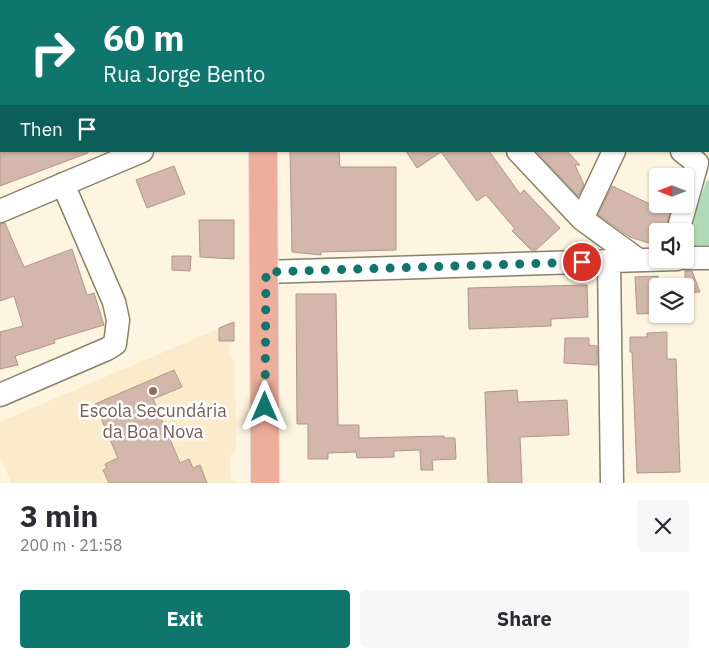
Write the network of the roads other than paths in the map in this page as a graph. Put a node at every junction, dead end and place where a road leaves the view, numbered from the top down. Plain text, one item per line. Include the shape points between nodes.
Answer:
1 (140, 152) edge
2 (263, 152) edge
3 (519, 152) edge
4 (614, 152) edge
5 (701, 154) edge
6 (63, 184) junction
7 (0, 211) edge
8 (582, 219) junction
9 (680, 223) edge
10 (694, 258) edge
11 (709, 258) edge
12 (637, 259) junction
13 (649, 259) edge
14 (609, 261) junction
15 (266, 272) junction
16 (0, 395) edge
17 (266, 483) edge
18 (612, 483) edge

1 - 6 street
2 - 15 main road
3 - 8 street
4 - 8 street
5 - 9 street
6 - 7 street
6 - 16 street via 114,302 118,320 115,344
8 - 12 street
10 - 11 street
12 - 13 street
12 - 14 street
14 - 15 street
14 - 18 street
15 - 17 main road

